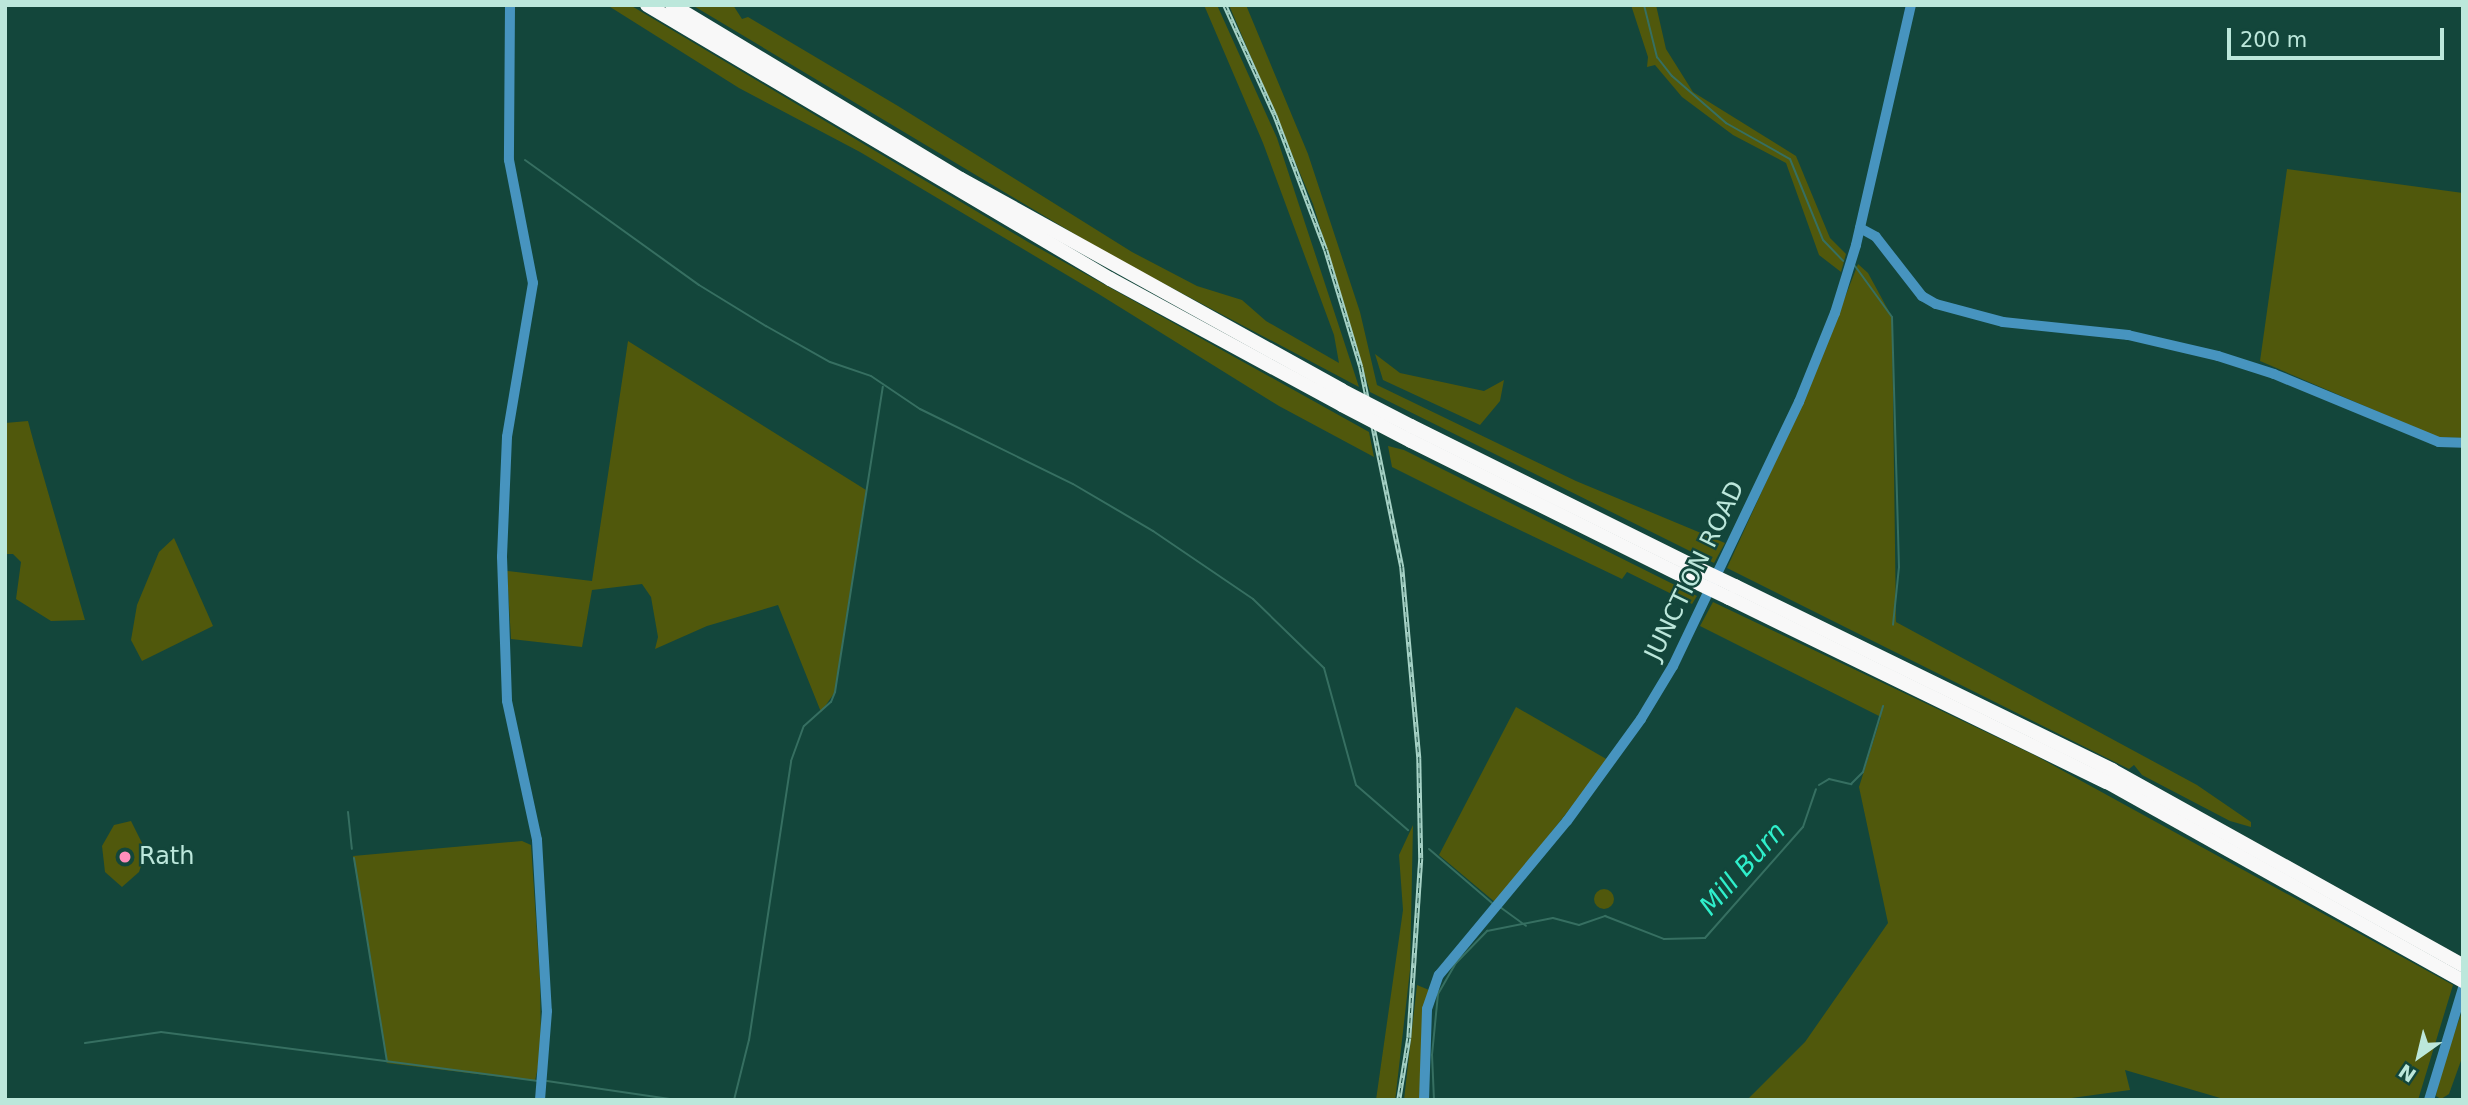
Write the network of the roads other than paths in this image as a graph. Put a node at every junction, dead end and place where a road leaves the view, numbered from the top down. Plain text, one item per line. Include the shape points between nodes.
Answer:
1 (510, 5) edge
2 (647, 5) edge
3 (672, 5) edge
4 (1911, 5) edge
5 (1860, 229) junction
6 (1342, 398) junction
7 (2463, 443) edge
8 (1732, 592) junction
9 (2463, 965) edge
10 (2463, 981) edge
11 (2463, 988) edge
12 (540, 1100) edge
13 (1424, 1100) edge
14 (2429, 1100) edge

1 - 12 street via 509,160 533,283 502,474 506,687 537,840 547,1011
2 - 6 highway via 1087,265
3 - 6 highway
4 - 5 street, JUNCTION ROAD
5 - 7 street via 1876,237 1922,296 1936,304 2003,322 2128,335 2218,356 2274,374 2439,442
5 - 13 street, JUNCTION ROAD via 1812,371 1667,678 1589,792 1435,983 1427,1009
6 - 8 highway, bridge
8 - 9 highway via 2112,770
8 - 10 highway via 2107,782
11 - 14 street

